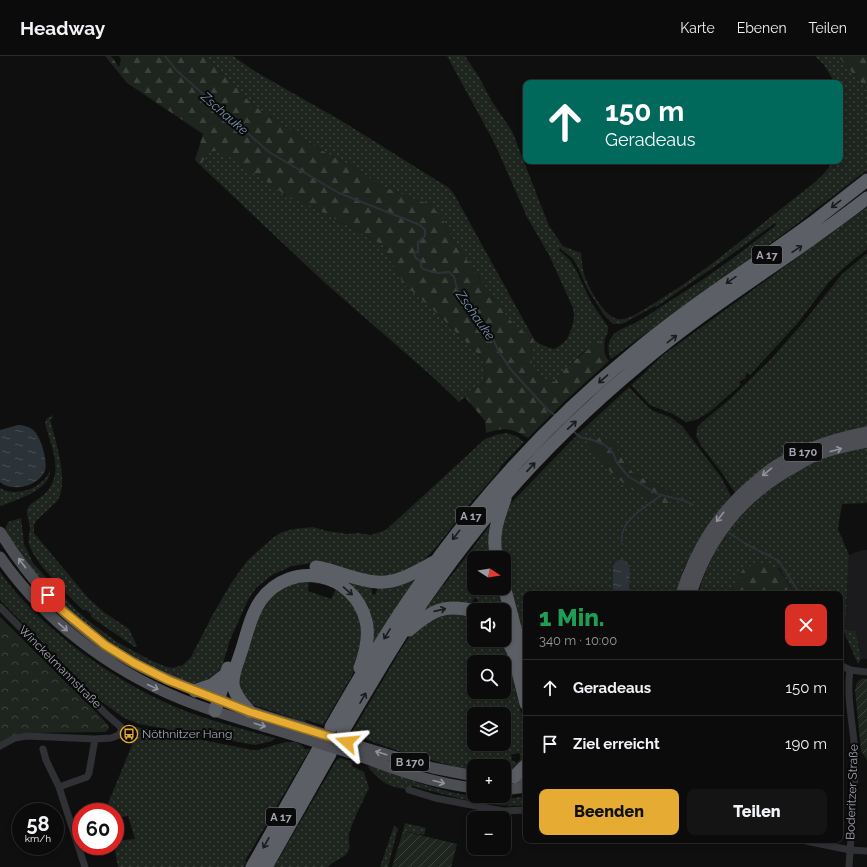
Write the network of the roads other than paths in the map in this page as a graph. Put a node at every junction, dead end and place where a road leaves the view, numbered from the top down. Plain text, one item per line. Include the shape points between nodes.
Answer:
1 (867, 180) edge
2 (867, 198) edge
3 (637, 358) junction
4 (867, 432) edge
5 (867, 442) edge
6 (512, 477) junction
7 (508, 492) junction
8 (750, 492) junction
9 (0, 532) edge
10 (496, 551) edge
11 (0, 556) edge
12 (436, 561) junction
13 (692, 577) junction
14 (683, 591) edge
15 (691, 591) edge
16 (506, 595) edge
17 (0, 606) edge
18 (467, 609) edge
19 (397, 640) junction
20 (511, 647) edge
21 (523, 659) edge
22 (843, 666) edge
23 (850, 670) junction
24 (867, 672) edge
25 (229, 678) junction
26 (523, 692) edge
27 (200, 693) junction
28 (350, 694) junction
29 (221, 706) junction
30 (250, 712) junction
31 (299, 732) junction
32 (95, 739) junction
33 (0, 746) edge
34 (43, 749) dead end
35 (359, 751) junction
36 (523, 768) edge
37 (467, 775) edge
38 (514, 777) edge
39 (59, 787) junction
40 (467, 787) edge
41 (523, 788) edge
42 (511, 789) edge
43 (409, 790) dead end
44 (523, 810) edge
45 (816, 843) edge
46 (850, 850) junction
47 (867, 851) edge
48 (85, 867) edge
49 (252, 867) edge
50 (266, 867) edge
51 (849, 867) edge

1 -> 3 highway, A 17 via 812,223 697,305
3 -> 2 highway, A 17
3 - 6 highway, A 17 via 564,432
4 -> 8 main road, B 170 via 814,446 774,466
8 -> 5 main road, B 170 via 816,455
6 - 7 highway, A 17
6 -> 12 highway, A 17 via 470,517
7 - 10 highway via 497,526
7 - 19 highway, A 17 via 452,561
8 - 13 main road, B 170
27 -> 9 main road, B 170 via 134,663 83,629 38,584
11 -> 29 main road, B 170 via 49,614 75,637 119,668 149,685 182,699
12 - 25 highway via 390,582 377,582 317,567 288,571 272,578 252,601 236,640
12 -> 28 highway, A 17
13 - 14 main road, B 170
13 - 15 main road, B 170
16 - 21 highway
17 - 32 street, Winckelmannstraße via 121,727 119,734 111,738
19 -> 18 highway via 432,612 450,608
28 -> 19 highway, A 17 via 337,729
20 - 26 highway
22 - 23 street
23 - 24 street
23 - 46 street, Boderitzer Straße via 848,693 855,770
25 - 27 highway
25 -> 28 highway via 261,601 282,582 300,576 311,576 340,584 349,590 363,610 368,631 365,651
25 - 29 highway
25 - 30 highway via 240,701
27 - 29 main road, B 170
29 - 30 main road, B 170
29 -> 31 main road, B 170
30 - 31 main road, B 170
31 - 35 main road, B 170, bridge
32 - 33 street via 27,736 15,738
32 - 39 street via 87,777
34 - 39 street
37 -> 35 main road, B 170
35 -> 40 main road, B 170 via 405,773
36 - 38 highway
39 - 48 street
41 - 42 main road
43 - 44 street via 503,811
45 - 46 street
46 - 47 street
46 - 51 street, Boderitzer Straße
50 -> 49 highway, A 17 via 324,752

